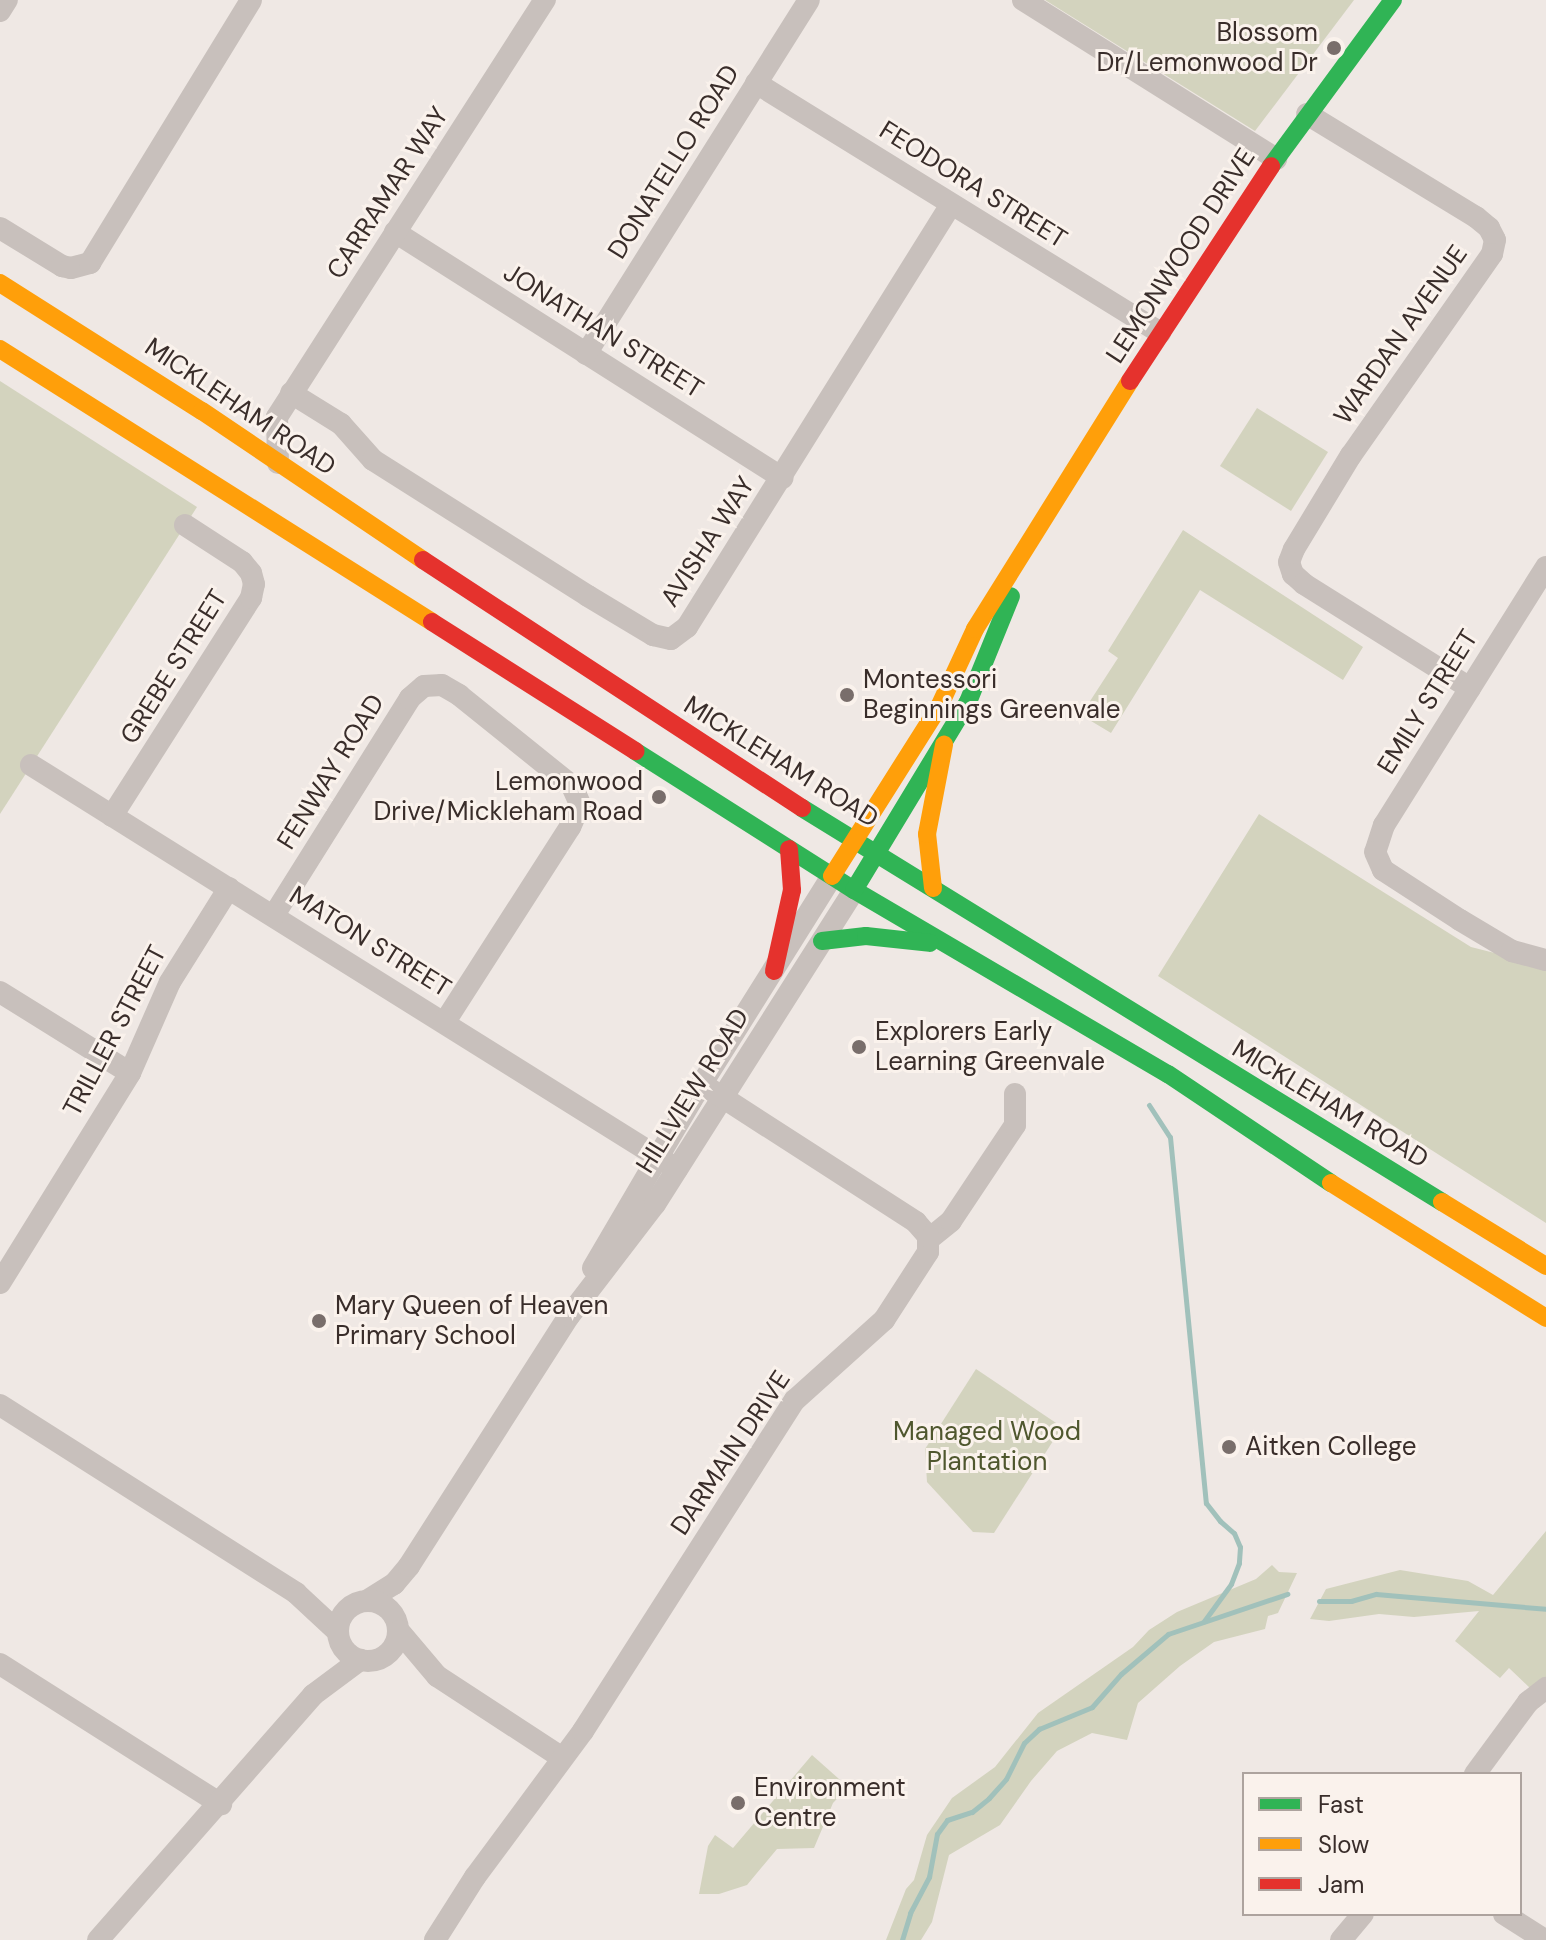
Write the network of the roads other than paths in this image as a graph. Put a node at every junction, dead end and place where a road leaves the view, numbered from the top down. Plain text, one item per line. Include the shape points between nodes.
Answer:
1 (7, 0) edge
2 (251, 0) edge
3 (545, 0) edge
4 (809, 0) edge
5 (1023, 0) edge
6 (1390, 2) edge
7 (0, 11) edge
8 (756, 83) junction
9 (1307, 114) junction
10 (1276, 159) junction
11 (951, 205) junction
12 (0, 228) edge
13 (395, 232) junction
14 (0, 283) edge
15 (1160, 333) junction
16 (0, 349) edge
17 (586, 354) junction
18 (291, 393) junction
19 (202, 411) junction
20 (277, 417) junction
21 (278, 463) junction
22 (782, 478) junction
23 (185, 525) dead end
24 (1031, 542) junction
25 (1546, 567) edge
26 (1470, 688) junction
27 (944, 745) junction
28 (31, 765) dead end
29 (112, 816) junction
30 (854, 841) junction
31 (789, 849) junction
32 (877, 853) junction
33 (832, 876) junction
34 (229, 888) junction
35 (933, 888) junction
36 (854, 890) junction
37 (274, 915) junction
38 (822, 941) junction
39 (947, 945) junction
40 (1546, 960) edge
41 (774, 971) junction
42 (0, 992) edge
43 (445, 1022) junction
44 (130, 1073) junction
45 (702, 1084) junction
46 (1015, 1094) dead end
47 (723, 1096) junction
48 (657, 1158) junction
49 (677, 1169) junction
50 (929, 1239) junction
51 (1546, 1266) edge
52 (0, 1283) edge
53 (569, 1316) junction
54 (1546, 1318) edge
55 (0, 1405) edge
56 (409, 1566) junction
57 (296, 1593) junction
58 (363, 1601) junction
59 (396, 1622) junction
60 (338, 1636) junction
61 (369, 1660) junction
62 (0, 1664) edge
63 (437, 1676) junction
64 (1546, 1688) edge
65 (313, 1695) junction
66 (561, 1757) junction
67 (1476, 1772) edge
68 (221, 1804) junction
69 (1361, 1916) edge
70 (1507, 1916) edge
71 (98, 1940) edge
72 (435, 1940) edge
73 (1341, 1940) edge
74 (1545, 1940) edge

1 - 7 street
2 - 12 street via 97,255 81,267 62,266
3 - 13 street, CARRAMAR WAY
4 - 8 street, DONATELLO ROAD
5 - 10 street
6 - 9 main road, LEMONWOOD DRIVE
8 - 11 street, FEODORA STREET
8 - 17 street, DONATELLO ROAD
9 - 10 main road, LEMONWOOD DRIVE
9 - 26 street, WARDAN AVENUE via 1476,217 1495,240 1492,254 1359,444 1290,557 1297,579
10 - 15 main road, LEMONWOOD DRIVE
11 - 15 street, FEODORA STREET
11 - 22 street, AVISHA WAY
13 - 17 street, JONATHAN STREET
13 - 18 street, CARRAMAR WAY
14 - 19 main road, MICKLEHAM ROAD
15 - 24 main road, LEMONWOOD DRIVE
16 - 31 main road
17 - 22 street, JONATHAN STREET
18 - 20 street, CARRAMAR WAY
18 - 22 street, AVISHA WAY via 341,424 373,460 663,639 676,637 687,627
19 - 20 street via 240,423
19 - 21 main road, MICKLEHAM ROAD
20 - 21 street
21 - 30 main road, MICKLEHAM ROAD
23 - 29 street, GREBE STREET via 242,562 254,584 251,598
24 - 27 main road, LEMONWOOD DRIVE via 981,676
24 - 30 main road, LEMONWOOD DRIVE via 975,629 939,707
25 - 26 street, EMILY STREET
26 - 40 street, EMILY STREET via 1378,837 1375,852 1383,870 1512,951
27 - 32 main road, LEMONWOOD DRIVE
27 - 35 main road via 927,834
28 - 29 street, MATON STREET
29 - 34 street, MATON STREET
30 - 32 main road, MICKLEHAM ROAD
30 - 33 main road, LEMONWOOD DRIVE
31 - 33 main road
31 - 41 main road via 792,890
32 - 35 main road, MICKLEHAM ROAD
32 - 36 main road, LEMONWOOD DRIVE
33 - 36 main road
33 - 41 street, HILLVIEW ROAD
34 - 37 street, MATON STREET
34 - 44 street, TRILLER STREET via 170,982
35 - 51 main road, MICKLEHAM ROAD
36 - 38 street, HILLVIEW ROAD
36 - 39 main road
37 - 43 street, MATON STREET
37 - 43 street, FENWAY ROAD via 410,698 424,686 442,685 459,695 572,786 580,804
38 - 39 main road via 866,936
38 - 47 street, HILLVIEW ROAD
39 - 54 main road via 1168,1074 1269,1144
41 - 45 street, HILLVIEW ROAD
42 - 44 street
43 - 48 street, MATON STREET
44 - 52 street, TRILLER STREET
45 - 47 street
45 - 48 street, HILLVIEW ROAD
46 - 50 street via 1015,1125 951,1221
47 - 49 street, HILLVIEW ROAD
47 - 50 street via 916,1222
48 - 49 street, MATON STREET
48 - 53 street, HILLVIEW ROAD
49 - 53 street, HILLVIEW ROAD
50 - 66 street, DARMAIN DRIVE via 925,1260 889,1313 795,1400 583,1731
53 - 56 street, HILLVIEW ROAD
55 - 57 street
56 - 58 street, HILLVIEW ROAD via 394,1584
56 - 59 street, HILLVIEW ROAD
57 - 58 street
57 - 60 street
58 - 59 street via 386,1606
58 - 60 street via 343,1613
59 - 61 street via 393,1649
59 - 63 street
60 - 61 street via 351,1656
60 - 65 street
61 - 63 street
61 - 65 street
62 - 68 street
63 - 66 street
64 - 67 street via 1528,1702
65 - 68 street
66 - 72 street, DARMAIN DRIVE
68 - 71 street
69 - 73 street
70 - 74 street

